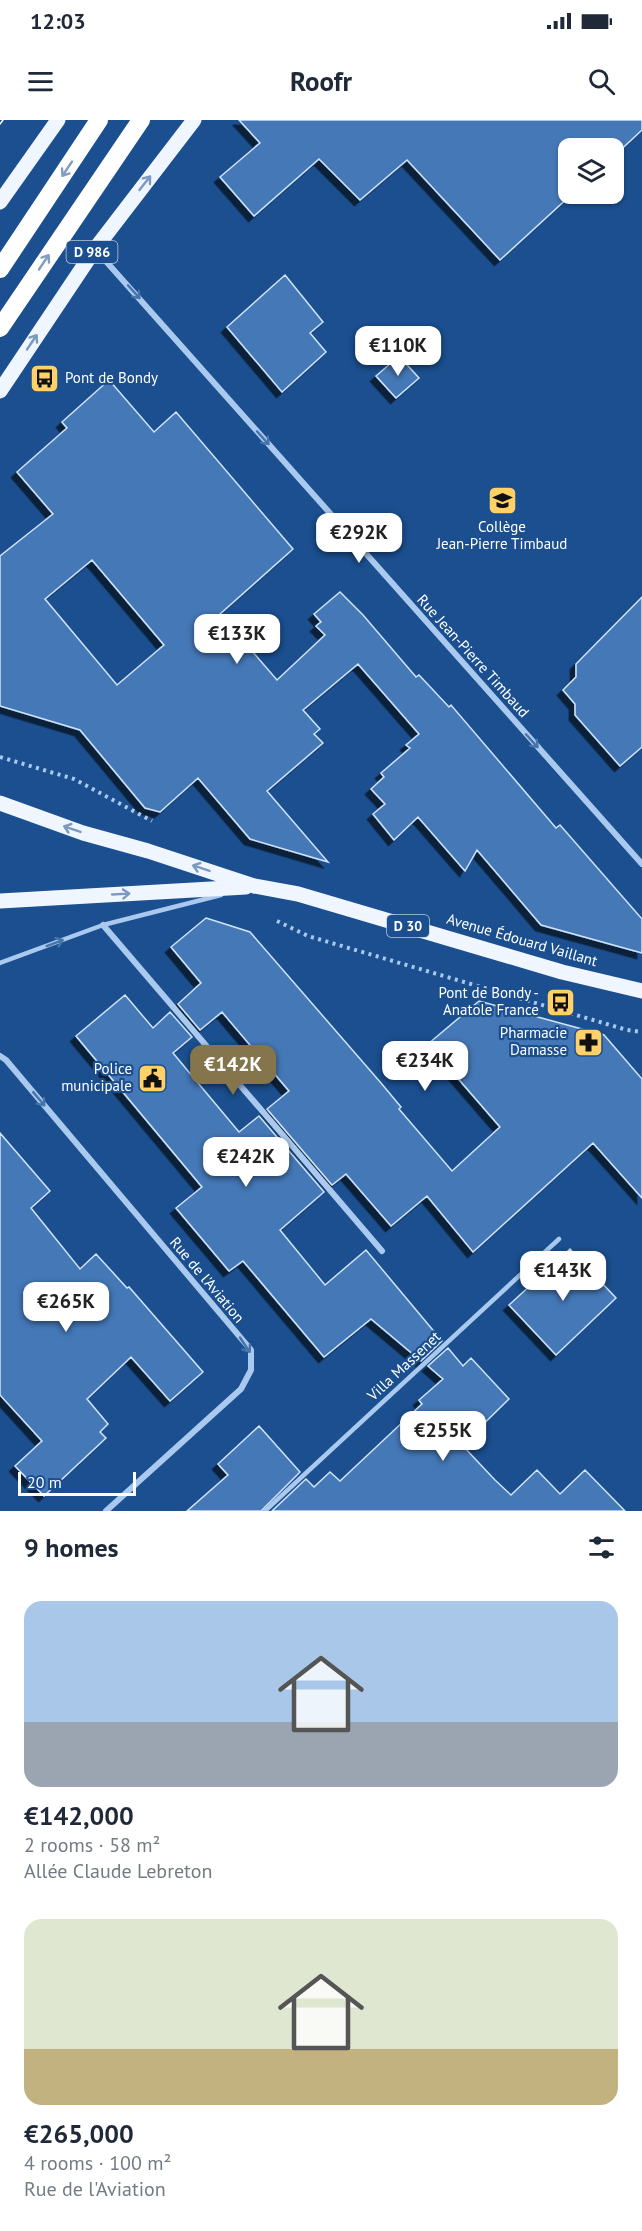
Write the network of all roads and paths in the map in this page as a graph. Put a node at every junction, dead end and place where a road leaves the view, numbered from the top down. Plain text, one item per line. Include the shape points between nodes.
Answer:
1 (58, 120) edge
2 (99, 120) edge
3 (141, 120) edge
4 (194, 120) edge
5 (0, 202) edge
6 (95, 249) junction
7 (0, 269) edge
8 (0, 328) edge
9 (0, 391) edge
10 (0, 803) edge
11 (642, 864) edge
12 (254, 886) junction
13 (0, 901) edge
14 (103, 925) junction
15 (0, 963) edge
16 (642, 991) edge
17 (642, 1032) edge
18 (0, 1056) edge
19 (559, 1239) dead end
20 (382, 1251) dead end
21 (106, 1511) edge
22 (265, 1511) edge

1 - 5 main road
2 -> 7 highway
8 -> 3 highway
6 -> 4 main road, D 986
9 -> 6 main road, D 986
6 -> 11 street, Rue Jean-Pierre Timbaud
12 -> 10 main road, Avenue Édouard Vaillant / D 30
13 -> 12 main road, Avenue Édouard Vaillant / D 30
12 - 14 lane
12 - 16 main road, Avenue Édouard Vaillant / D 30 via 298,894 562,972
12 - 17 path via 257,906 308,936
15 -> 14 lane
14 - 20 street
18 -> 21 street, Rue de l'Aviation via 251,1350 251,1370 241,1389
19 - 22 lane, Villa Massenet

